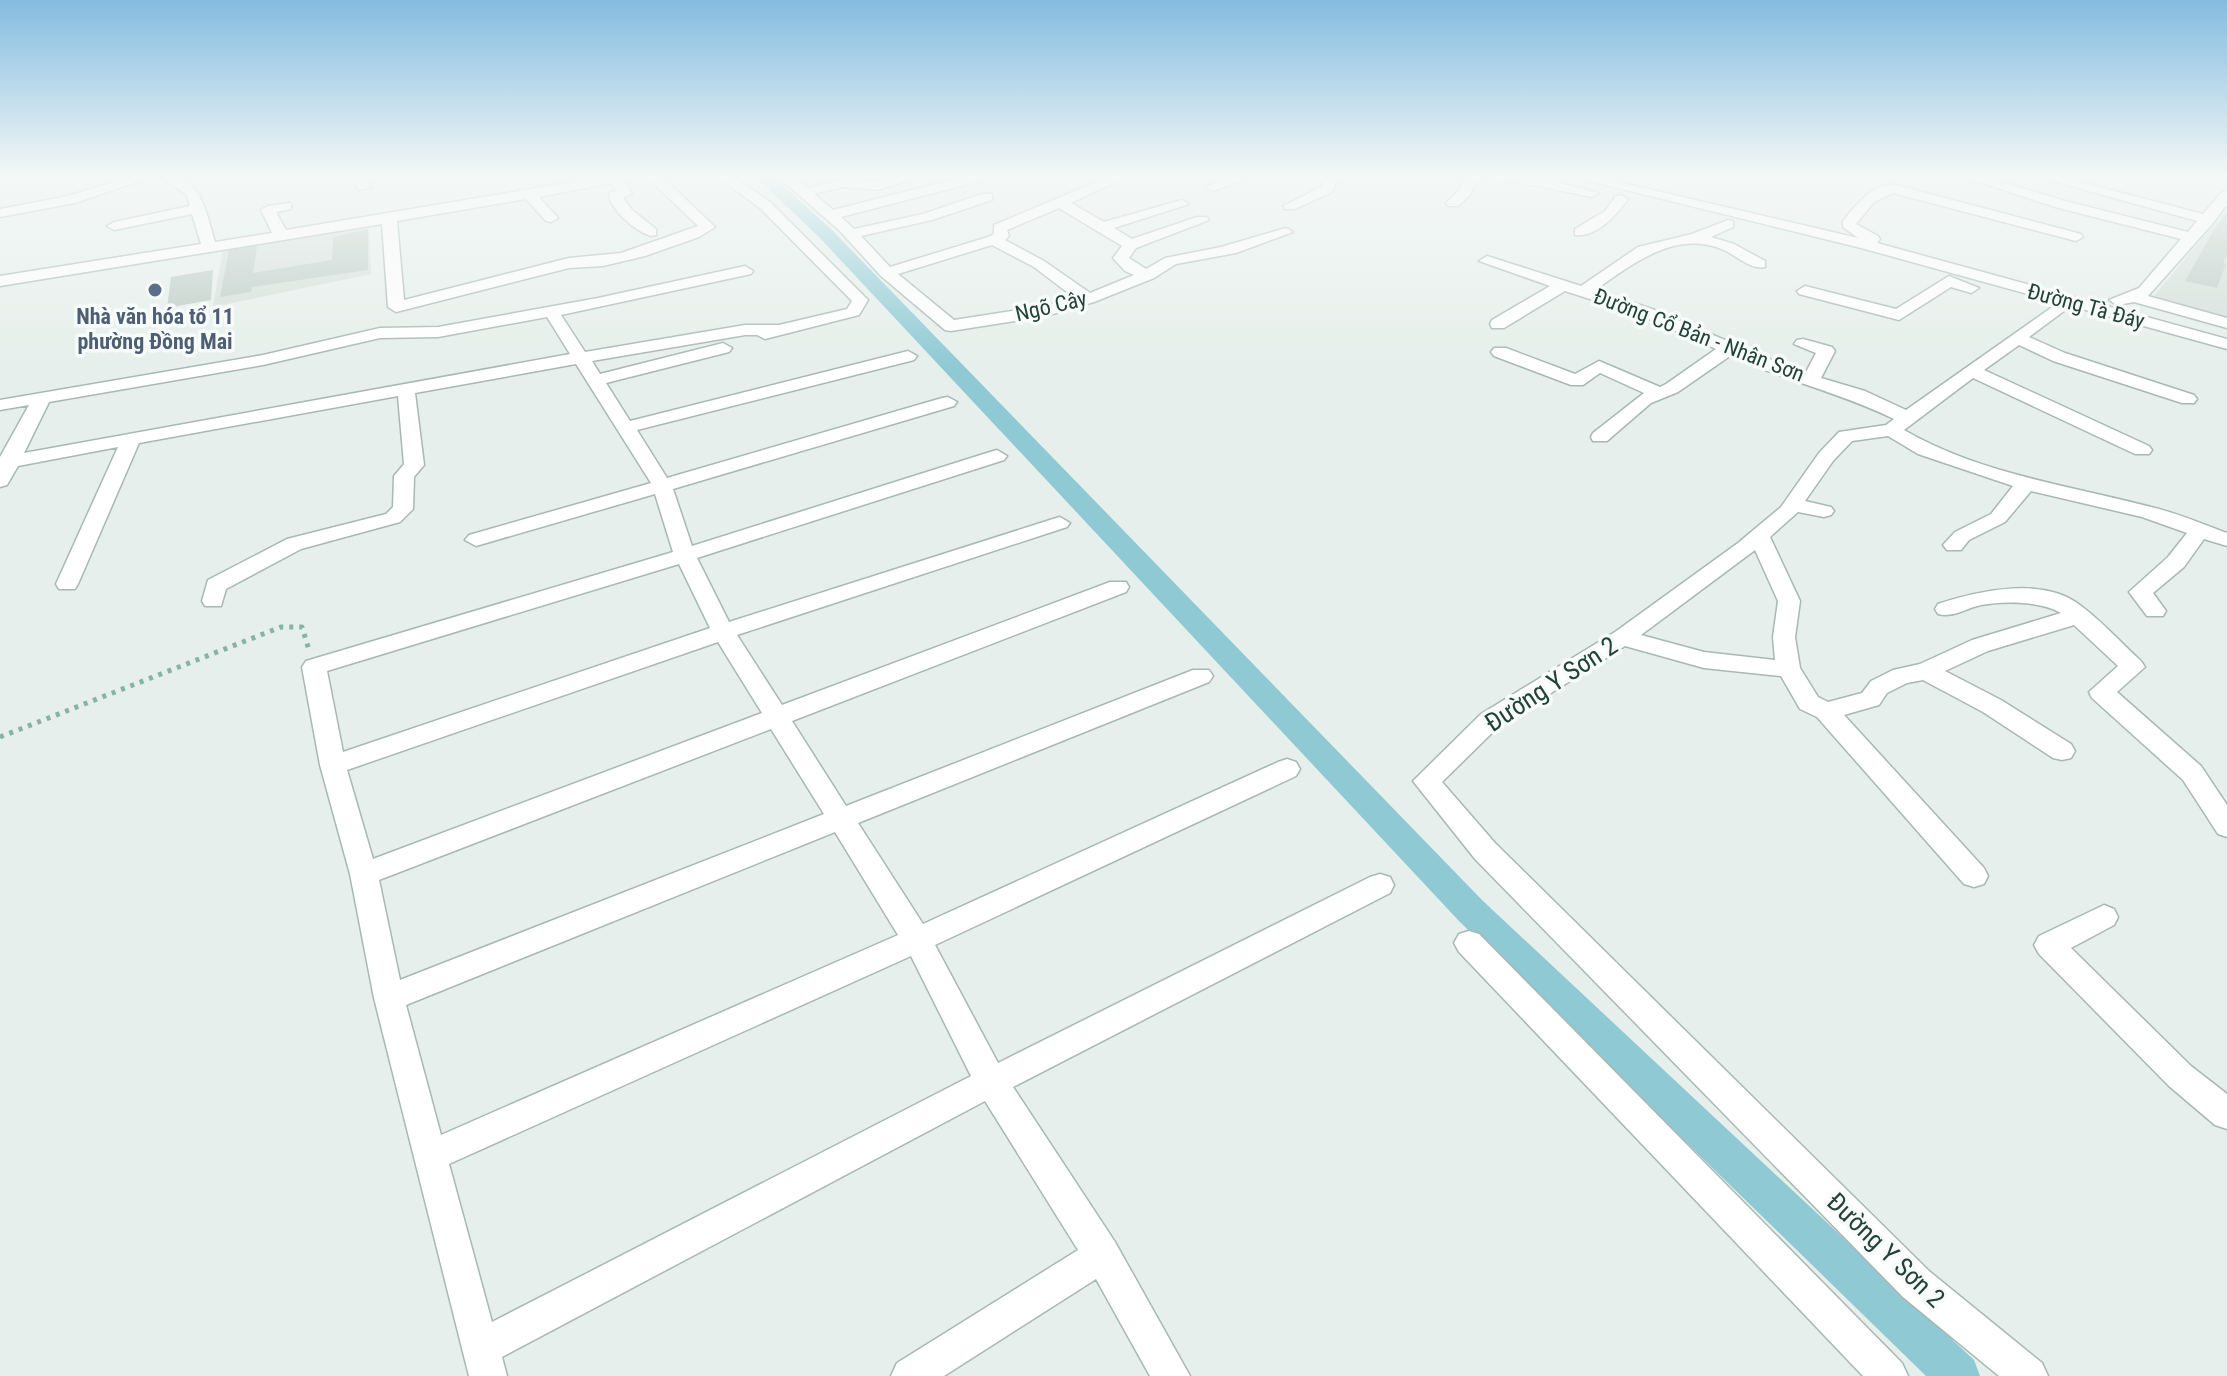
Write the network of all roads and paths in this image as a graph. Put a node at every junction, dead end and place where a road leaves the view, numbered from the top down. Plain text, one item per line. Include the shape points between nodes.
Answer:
1 (207, 239) edge
2 (253, 239) edge
3 (391, 239) edge
4 (682, 239) edge
5 (798, 239) edge
6 (856, 239) edge
7 (1120, 239) edge
8 (1147, 239) edge
9 (1261, 239) edge
10 (1688, 239) edge
11 (1704, 239) edge
12 (1809, 239) edge
13 (1830, 239) edge
14 (1842, 239) edge
15 (1874, 239) edge
16 (2189, 239) edge
17 (993, 240) joint
18 (1865, 244) junction
19 (1131, 245) junction
20 (209, 246) junction
21 (1918, 260) junction
22 (1487, 261) dead end
23 (1760, 264) dead end
24 (745, 271) dead end
25 (887, 273) junction
26 (1148, 275) junction
27 (0, 281) edge
28 (1949, 281) junction
29 (1564, 285) junction
30 (1585, 290) junction
31 (1805, 291) dead end
32 (1088, 299) junction
33 (2125, 299) junction
34 (396, 307) junction
35 (2058, 308) junction
36 (551, 311) junction
37 (2080, 318) junction
38 (2227, 323) edge
39 (1498, 324) dead end
40 (778, 330) junction
41 (380, 333) junction
42 (2202, 333) junction
43 (2227, 333) edge
44 (2018, 338) junction
45 (1803, 344) dead end
46 (2227, 344) edge
47 (1728, 349) junction
48 (1500, 352) dead end
49 (908, 356) dead end
50 (2227, 356) edge
51 (586, 369) junction
52 (1974, 372) junction
53 (1811, 380) junction
54 (406, 389) junction
55 (1659, 393) junction
56 (42, 398) junction
57 (2188, 399) dead end
58 (948, 402) dead end
59 (0, 405) edge
60 (1899, 424) junction
61 (624, 428) junction
62 (1600, 437) dead end
63 (131, 440) junction
64 (2142, 450) dead end
65 (997, 456) dead end
66 (5, 462) edge
67 (0, 481) edge
68 (2026, 484) junction
69 (662, 485) junction
70 (1794, 505) junction
71 (1824, 511) dead end
72 (1060, 523) dead end
73 (2200, 530) junction
74 (1759, 536) junction
75 (476, 540) dead end
76 (2227, 540) edge
77 (1954, 545) dead end
78 (685, 555) junction
79 (67, 584) dead end
80 (1118, 587) dead end
81 (213, 601) dead end
82 (1946, 609) dead end
83 (2155, 611) dead end
84 (2075, 617) junction
85 (723, 632) junction
86 (1623, 637) junction
87 (314, 667) junction
88 (1788, 668) junction
89 (1926, 671) junction
90 (1201, 676) dead end
91 (1826, 711) junction
92 (778, 716) junction
93 (0, 737) edge
94 (2062, 751) dead end
95 (333, 765) junction
96 (1287, 769) dead end
97 (841, 818) junction
98 (2227, 827) edge
99 (364, 874) junction
100 (1974, 876) dead end
101 (1380, 885) dead end
102 (2104, 917) dead end
103 (917, 940) junction
104 (1469, 943) dead end
105 (389, 998) junction
106 (991, 1082) junction
107 (2227, 1114) edge
108 (431, 1156) junction
109 (1102, 1255) junction
110 (486, 1362) edge
111 (910, 1376) edge
112 (1171, 1376) edge
113 (1889, 1376) edge
114 (2029, 1376) edge

1 - 20 street
2 - 20 street
3 - 34 street
4 - 34 street
5 - 40 street via 860,300 853,312
6 - 25 street
7 - 19 street
8 - 19 street
9 - 26 street, Ngõ Cây via 1211,254 1182,256 1159,264
10 - 30 street via 1643,250
11 - 23 street
12 - 28 street
13 - 18 street
14 - 18 street, Đường Tà Đáy
15 - 21 street
16 - 33 street via 2145,291
17 - 25 street
17 - 32 street
18 - 21 street, Đường Tà Đáy
19 - 26 street via 1121,258
20 - 27 street
21 - 33 street
21 - 46 street, Đường Tà Đáy
22 - 29 street, Đường Cổ Bản - Nhân Sơn
24 - 36 street
25 - 32 street, Ngõ Cây via 951,326
26 - 32 street, Ngõ Cây
28 - 31 street via 1899,315
28 - 35 street
29 - 30 street, Đường Cổ Bản - Nhân Sơn
29 - 39 street
30 - 47 street, Đường Cổ Bản - Nhân Sơn
33 - 38 street
33 - 42 street
34 - 41 street
35 - 37 street
35 - 44 street, Đường Y Sơn 2
36 - 41 street via 438,332
36 - 51 street
37 - 46 street
37 - 50 street
40 - 51 street via 738,344
40 - 51 street via 745,330
41 - 56 street via 263,360
42 - 43 street
42 - 46 street
44 - 52 street, Đường Y Sơn 2
44 - 57 street via 2059,357
45 - 53 street via 1826,351
47 - 53 street, Đường Cổ Bản - Nhân Sơn
47 - 55 street
48 - 55 street via 1577,381 1599,366
49 - 61 street
51 - 54 street
51 - 61 street
52 - 60 street, Đường Y Sơn 2
52 - 64 street
53 - 60 street, Đường Cổ Bản - Nhân Sơn via 1859,395
54 - 63 street
54 - 81 street via 414,465 404,476 403,509 393,518 294,544 216,585
55 - 62 street
56 - 59 street
56 - 66 street
58 - 69 street
60 - 68 street, Đường Cổ Bản - Nhân Sơn via 1925,450
60 - 70 street, Đường Y Sơn 2 via 1846,436
61 - 69 street
63 - 66 street
63 - 79 street
65 - 78 street
66 - 67 street
68 - 73 street, Đường Cổ Bản - Nhân Sơn
68 - 77 street via 1998,518
69 - 75 street
69 - 78 street
70 - 71 street
70 - 74 street, Đường Y Sơn 2
72 - 85 street
73 - 76 street, Đường Cổ Bản - Nhân Sơn
73 - 83 street via 2176,562 2140,592
74 - 86 street, Đường Y Sơn 2
74 - 88 street via 1789,601 1784,637
78 - 85 street
78 - 87 street
80 - 92 street
82 - 84 street via 1979,598 2047,597 2068,607
84 - 89 street via 2007,636
84 - 98 street via 2133,667 2101,692 2192,773
85 - 92 street
85 - 95 street
86 - 88 street via 1700,662
86 - 114 street, Đường Y Sơn 2 via 1490,720 1426,781 1485,851 1916,1284
87 - 93 path via 302,627 281,627
87 - 95 street
88 - 91 street via 1809,703
89 - 91 street via 1879,687 1870,699
89 - 94 street
90 - 97 street
91 - 100 street
92 - 97 street
92 - 99 street
95 - 99 street
96 - 103 street
97 - 103 street
97 - 105 street
99 - 105 street
101 - 106 street
102 - 107 street via 2049,945 2180,1076
103 - 106 street
103 - 108 street
104 - 113 street
105 - 108 street
106 - 109 street
106 - 110 street
108 - 110 street
109 - 111 street
109 - 112 street

